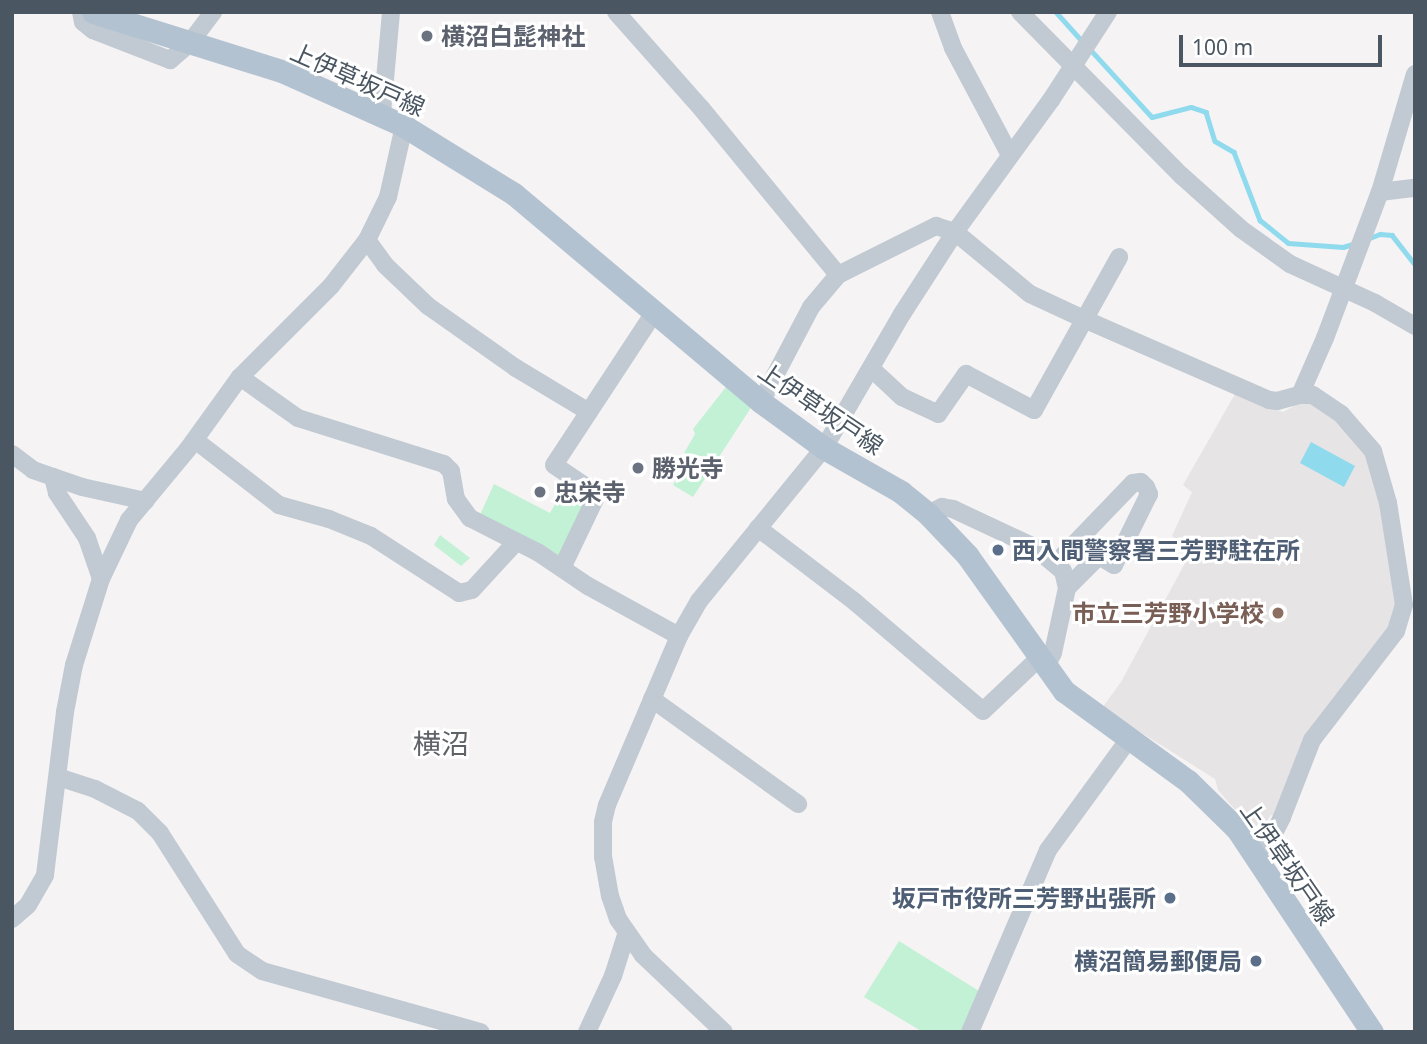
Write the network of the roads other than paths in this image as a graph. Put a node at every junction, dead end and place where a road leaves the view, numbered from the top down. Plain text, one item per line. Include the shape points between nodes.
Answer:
1 (82, 12) edge
2 (213, 12) edge
3 (391, 12) edge
4 (616, 12) edge
5 (940, 12) edge
6 (1020, 12) edge
7 (1108, 12) edge
8 (103, 14) edge
9 (190, 44) junction
10 (1074, 66) junction
11 (1415, 74) edge
12 (382, 113) junction
13 (404, 126) junction
14 (1010, 155) junction
15 (1415, 188) edge
16 (1380, 192) junction
17 (955, 232) junction
18 (367, 240) junction
19 (1119, 257) dead end
20 (838, 275) junction
21 (1342, 289) junction
22 (655, 311) junction
23 (1086, 320) junction
24 (1415, 326) edge
25 (874, 371) dead end
26 (240, 377) junction
27 (1300, 395) junction
28 (761, 402) junction
29 (589, 412) junction
30 (195, 440) junction
31 (824, 448) junction
32 (12, 454) edge
33 (53, 477) junction
34 (145, 501) junction
35 (928, 514) junction
36 (758, 528) junction
37 (515, 543) junction
38 (1399, 558) junction
39 (1056, 563) junction
40 (562, 568) junction
41 (1415, 570) edge
42 (101, 579) junction
43 (1067, 588) junction
44 (679, 636) junction
45 (1042, 663) junction
46 (652, 699) junction
47 (1129, 739) junction
48 (58, 777) junction
49 (798, 804) dead end
50 (1255, 855) junction
51 (12, 919) edge
52 (626, 935) junction
53 (481, 1032) edge
54 (587, 1032) edge
55 (724, 1032) edge
56 (970, 1032) edge
57 (1372, 1032) edge

1 - 9 street via 83,22 93,30 170,60
2 - 9 street
3 - 12 street
4 - 20 street
5 - 14 street via 953,48
6 - 10 street
7 - 10 street
8 - 9 main road, 上伊草坂戸線
9 - 12 main road, 上伊草坂戸線 via 285,72
10 - 14 street
10 - 21 street via 1241,229 1290,264
11 - 16 street
12 - 13 main road, 上伊草坂戸線
13 - 18 street via 387,197
13 - 22 main road, 上伊草坂戸線 via 514,194
14 - 17 street
15 - 16 street
16 - 21 street
17 - 20 street via 936,226
17 - 23 street via 1030,294
17 - 31 street
18 - 26 street via 331,286
18 - 29 street via 385,265 428,306
19 - 23 street
20 - 28 street via 811,307
21 - 24 street
21 - 27 street
22 - 28 main road, 上伊草坂戸線
22 - 29 street
23 - 25 street via 1034,410 965,374 938,414 896,393
23 - 27 street via 1269,400
26 - 30 street
26 - 37 street via 298,418 444,464 451,471 461,509
27 - 38 street via 1313,395 1341,414 1373,451
28 - 31 main road, 上伊草坂戸線
29 - 40 street via 554,466 585,485 586,493 595,499
30 - 34 street
30 - 37 street via 279,505 371,536 459,593 472,590
31 - 35 main road, 上伊草坂戸線 via 901,492
31 - 36 street
32 - 33 street via 33,470
33 - 34 street
33 - 42 street via 57,493 86,538
34 - 42 street via 129,520
35 - 39 street via 942,507 953,509 1034,547
35 - 45 main road, 上伊草坂戸線 via 967,555
36 - 44 street via 699,601
36 - 45 street via 983,711
37 - 40 street
38 - 41 street
38 - 50 street via 1404,605 1401,622 1318,729 1277,827
39 - 43 street
39 - 43 street via 1132,483 1146,487 1149,494 1114,565 1099,555
40 - 44 street
42 - 48 street via 74,664
43 - 45 street via 1053,653
44 - 46 street
45 - 47 main road, 上伊草坂戸線 via 1072,697
46 - 49 street
46 - 52 street via 603,822 610,896
47 - 50 main road, 上伊草坂戸線 via 1188,781
47 - 56 street via 1048,850
48 - 51 street via 45,875 28,905
48 - 53 street via 138,811 160,833 237,954 262,971
50 - 57 main road, 上伊草坂戸線
52 - 54 street
52 - 55 street

